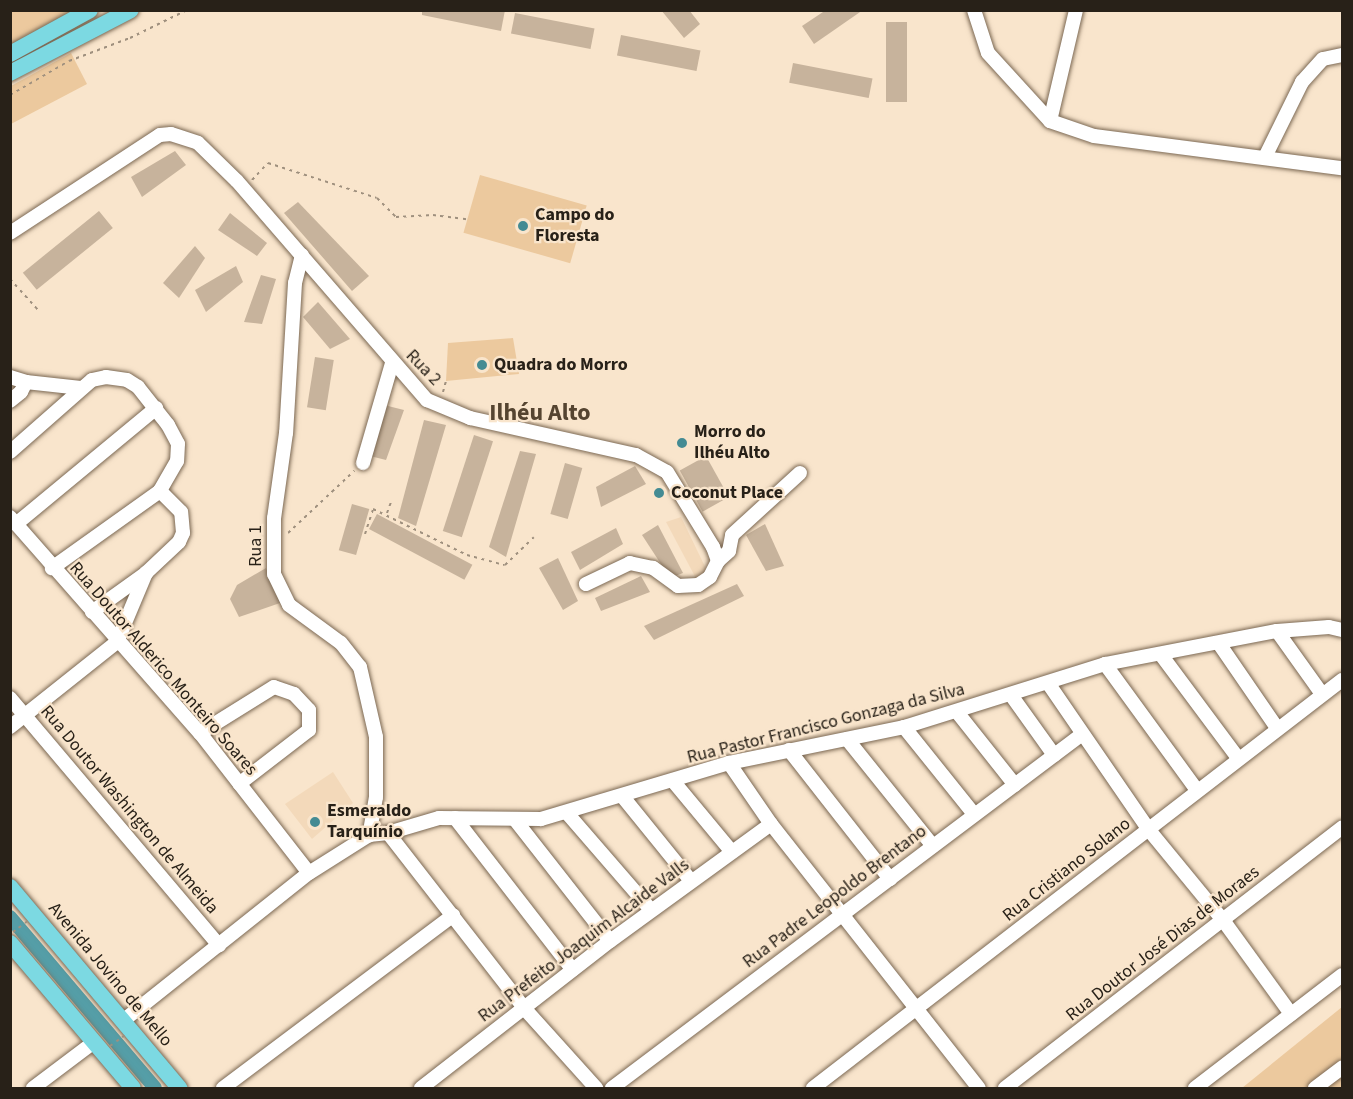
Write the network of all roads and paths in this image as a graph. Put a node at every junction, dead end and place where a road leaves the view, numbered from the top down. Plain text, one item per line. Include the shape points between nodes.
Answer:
1 (90, 10) edge
2 (131, 10) edge
3 (187, 10) edge
4 (974, 10) edge
5 (1076, 10) edge
6 (10, 54) edge
7 (1342, 55) edge
8 (10, 73) edge
9 (10, 95) edge
10 (1050, 121) junction
11 (1265, 157) junction
12 (1342, 168) edge
13 (244, 189) junction
14 (467, 219) dead end
15 (10, 232) edge
16 (302, 255) junction
17 (10, 279) edge
18 (39, 311) dead end
19 (392, 363) junction
20 (10, 377) edge
21 (26, 382) junction
22 (81, 388) junction
23 (10, 401) edge
24 (156, 408) junction
25 (10, 452) edge
26 (363, 463) joint
27 (800, 473) dead end
28 (159, 490) junction
29 (392, 502) dead end
30 (387, 513) junction
31 (13, 520) edge
32 (433, 529) dead end
33 (365, 534) dead end
34 (431, 536) junction
35 (534, 537) dead end
36 (273, 547) junction
37 (476, 552) dead end
38 (476, 557) junction
39 (718, 561) junction
40 (52, 568) junction
41 (146, 573) junction
42 (586, 584) dead end
43 (92, 612) junction
44 (1342, 630) edge
45 (1277, 631) junction
46 (117, 642) junction
47 (1220, 645) junction
48 (1162, 656) junction
49 (1105, 664) junction
50 (1342, 680) edge
51 (1048, 683) junction
52 (1322, 694) junction
53 (1011, 695) junction
54 (10, 698) edge
55 (957, 712) junction
56 (25, 715) junction
57 (10, 727) edge
58 (904, 727) junction
59 (1277, 728) junction
60 (200, 733) junction
61 (1081, 735) junction
62 (847, 739) junction
63 (789, 750) junction
64 (1054, 755) junction
65 (1238, 758) junction
66 (729, 763) junction
67 (673, 781) junction
68 (239, 784) junction
69 (1015, 786) junction
70 (1197, 790) junction
71 (623, 797) junction
72 (567, 813) junction
73 (974, 814) junction
74 (454, 818) junction
75 (516, 821) junction
76 (771, 824) junction
77 (1342, 828) edge
78 (1149, 830) junction
79 (388, 833) junction
80 (369, 835) junction
81 (933, 846) junction
82 (732, 852) junction
83 (309, 873) junction
84 (890, 879) junction
85 (691, 881) junction
86 (10, 887) edge
87 (651, 910) junction
88 (453, 915) junction
89 (841, 915) junction
90 (29, 920) dead end
91 (1223, 920) junction
92 (610, 941) junction
93 (12, 944) edge
94 (219, 945) junction
95 (573, 970) junction
96 (1342, 975) edge
97 (524, 1008) junction
98 (915, 1010) junction
99 (1291, 1014) junction
100 (124, 1027) junction
101 (102, 1044) junction
102 (1342, 1068) edge
103 (33, 1089) edge
104 (133, 1089) edge
105 (179, 1089) edge
106 (224, 1089) edge
107 (421, 1089) edge
108 (596, 1089) edge
109 (612, 1089) edge
110 (813, 1089) edge
111 (979, 1089) edge
112 (1005, 1089) edge
113 (1195, 1089) edge
114 (1315, 1089) edge

1 - 6 main road
2 - 8 main road
3 - 9 path via 130,38 69,61
4 - 10 street via 988,53
5 - 10 street
7 - 11 street via 1323,59 1302,82
10 - 11 street via 1094,136
11 - 12 street
13 - 14 path via 268,163 377,198 396,217 433,215
13 - 15 street, Rua 2 via 198,143 171,134 160,135
13 - 16 street, Rua 2
16 - 19 street, Rua 2
16 - 36 street, Rua 1 via 295,283
17 - 18 path
19 - 26 street
19 - 39 street, Rua 2 via 419,394 456,414 652,460 667,472
20 - 21 street
21 - 22 street
21 - 23 street
22 - 24 street via 92,380 117,377 138,387
22 - 25 street
24 - 28 street via 178,444 171,476
24 - 31 street
26 - 36 path
27 - 39 street via 732,535 729,551
28 - 40 street
28 - 41 street via 181,512 183,533 179,542
29 - 30 path
30 - 33 path via 373,509
30 - 34 path
31 - 40 street, Rua Doutor Alderico Monteiro Soares
32 - 34 path
34 - 38 path
35 - 38 path via 505,565
36 - 80 street, Rua 1 via 274,574 282,596 351,653 367,686 376,738 376,797
37 - 38 path
39 - 42 street via 710,577 689,587 669,583 642,563 630,562
40 - 43 street, Rua Doutor Alderico Monteiro Soares
41 - 43 street
41 - 46 street
43 - 46 street, Rua Doutor Alderico Monteiro Soares
44 - 45 street, Rua Pastor Francisco Gonzaga da Silva via 1329,627
45 - 47 street, Rua Pastor Francisco Gonzaga da Silva
45 - 52 street
46 - 56 street
46 - 60 street, Rua Doutor Alderico Monteiro Soares
47 - 48 street, Rua Pastor Francisco Gonzaga da Silva
47 - 59 street
48 - 49 street, Rua Pastor Francisco Gonzaga da Silva
48 - 65 street
49 - 51 street, Rua Pastor Francisco Gonzaga da Silva
49 - 70 street
50 - 52 street, Rua Cristiano Solano
51 - 53 street, Rua Pastor Francisco Gonzaga da Silva
51 - 61 street
52 - 59 street, Rua Cristiano Solano
53 - 55 street, Rua Pastor Francisco Gonzaga da Silva
53 - 64 street
54 - 56 street, Rua Doutor Washington de Almeida
55 - 58 street, Rua Pastor Francisco Gonzaga da Silva
55 - 69 street
56 - 57 street
56 - 94 street, Rua Doutor Washington de Almeida
58 - 62 street, Rua Pastor Francisco Gonzaga da Silva
58 - 73 street
59 - 65 street, Rua Cristiano Solano
60 - 68 street, Rua Doutor Alderico Monteiro Soares
60 - 68 street via 266,690 278,687 294,694 309,710 311,725 304,735
61 - 64 street, Rua Padre Leopoldo Brentano
61 - 78 street
62 - 63 street, Rua Pastor Francisco Gonzaga da Silva
62 - 81 street
63 - 66 street, Rua Pastor Francisco Gonzaga da Silva
63 - 84 street
64 - 69 street, Rua Padre Leopoldo Brentano
65 - 70 street, Rua Cristiano Solano
66 - 67 street, Rua Pastor Francisco Gonzaga da Silva
66 - 76 street
67 - 71 street, Rua Pastor Francisco Gonzaga da Silva
67 - 82 street
68 - 83 street, Rua Doutor Alderico Monteiro Soares
69 - 73 street, Rua Padre Leopoldo Brentano
70 - 78 street, Rua Cristiano Solano
71 - 72 street, Rua Pastor Francisco Gonzaga da Silva
71 - 85 street
72 - 75 street, Rua Pastor Francisco Gonzaga da Silva
72 - 87 street
73 - 81 street, Rua Padre Leopoldo Brentano
74 - 75 street, Rua Pastor Francisco Gonzaga da Silva
74 - 79 street, Rua Pastor Francisco Gonzaga da Silva via 415,822
74 - 95 street
75 - 92 street
76 - 82 street, Rua Prefeito Joaquim Alcaide Valls
76 - 89 street
77 - 91 street, Rua Doutor José Dias de Moraes
78 - 91 street
78 - 98 street, Rua Cristiano Solano
79 - 80 street, Rua Pastor Francisco Gonzaga da Silva
79 - 88 street
80 - 83 street
81 - 84 street, Rua Padre Leopoldo Brentano
82 - 85 street, Rua Prefeito Joaquim Alcaide Valls
83 - 94 street
84 - 89 street, Rua Padre Leopoldo Brentano
85 - 87 street, Rua Prefeito Joaquim Alcaide Valls
86 - 100 main road, Avenida Jovino de Mello
87 - 92 street, Rua Prefeito Joaquim Alcaide Valls
88 - 97 street
88 - 106 street
89 - 98 street
89 - 109 street, Rua Padre Leopoldo Brentano
90 - 93 path, bridge
91 - 99 street
91 - 112 street, Rua Doutor José Dias de Moraes
92 - 95 street, Rua Prefeito Joaquim Alcaide Valls
93 - 101 main road
94 - 100 street
95 - 97 street, Rua Prefeito Joaquim Alcaide Valls
96 - 99 street
97 - 107 street, Rua Prefeito Joaquim Alcaide Valls
97 - 108 street
98 - 110 street, Rua Cristiano Solano
98 - 111 street
99 - 113 street
100 - 101 path, bridge
100 - 105 main road, Avenida Jovino de Mello
101 - 103 street
101 - 104 main road
102 - 114 street

